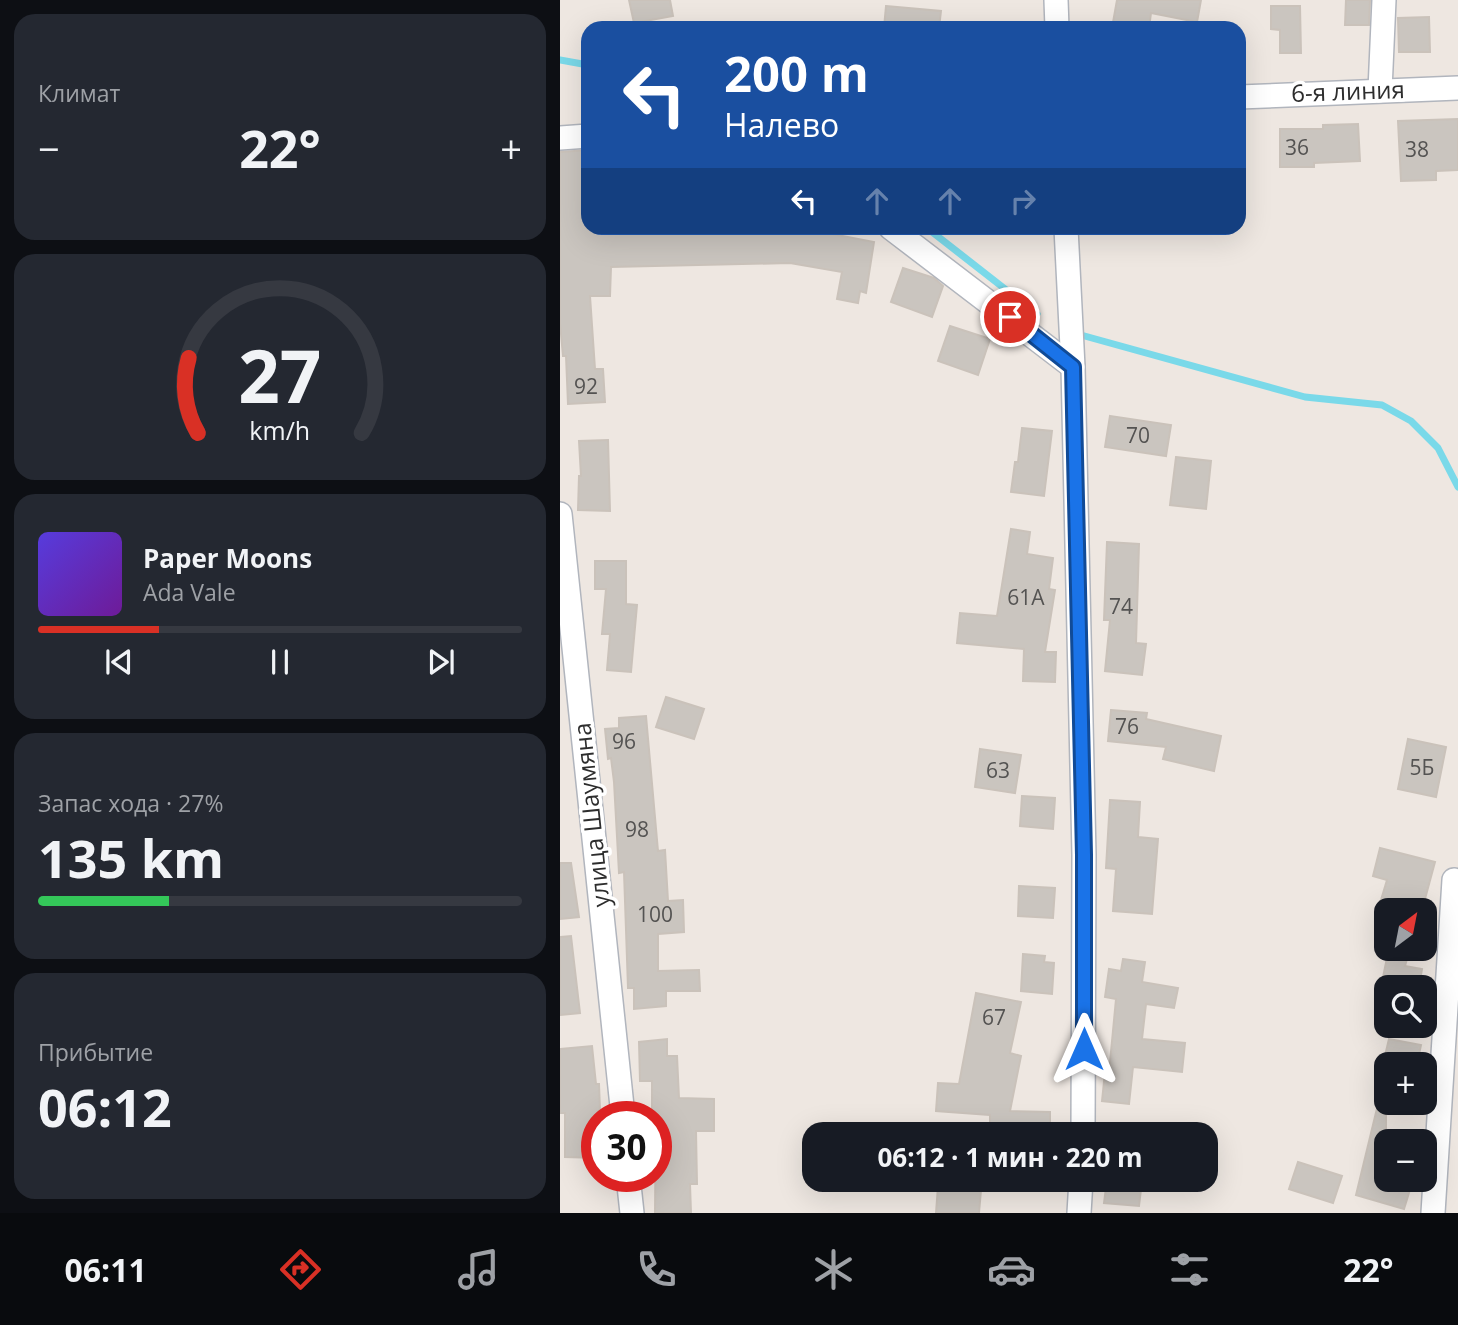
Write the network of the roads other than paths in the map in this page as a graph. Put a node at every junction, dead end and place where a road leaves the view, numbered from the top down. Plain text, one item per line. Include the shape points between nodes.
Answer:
1 (1056, 0) edge
2 (1384, 0) edge
3 (1057, 21) edge
4 (1458, 88) edge
5 (1380, 90) junction
6 (1246, 97) edge
7 (581, 136) edge
8 (560, 138) edge
9 (900, 235) edge
10 (1066, 235) edge
11 (1073, 367) junction
12 (560, 514) edge
13 (1454, 880) dead end
14 (1454, 975) edge
15 (621, 1101) edge
16 (1083, 1122) edge
17 (630, 1192) edge
18 (1080, 1192) edge
19 (632, 1213) edge
20 (1079, 1213) edge
21 (1433, 1213) edge

1 - 3 street
2 - 5 street
4 - 5 street, 6-я линия
5 - 6 street, 6-я линия
7 - 8 street
9 - 11 street
10 - 11 street
11 - 16 street via 1084,841
12 - 15 street, улица Шаумяна
13 - 14 street
14 - 21 street
17 - 19 street
18 - 20 street

